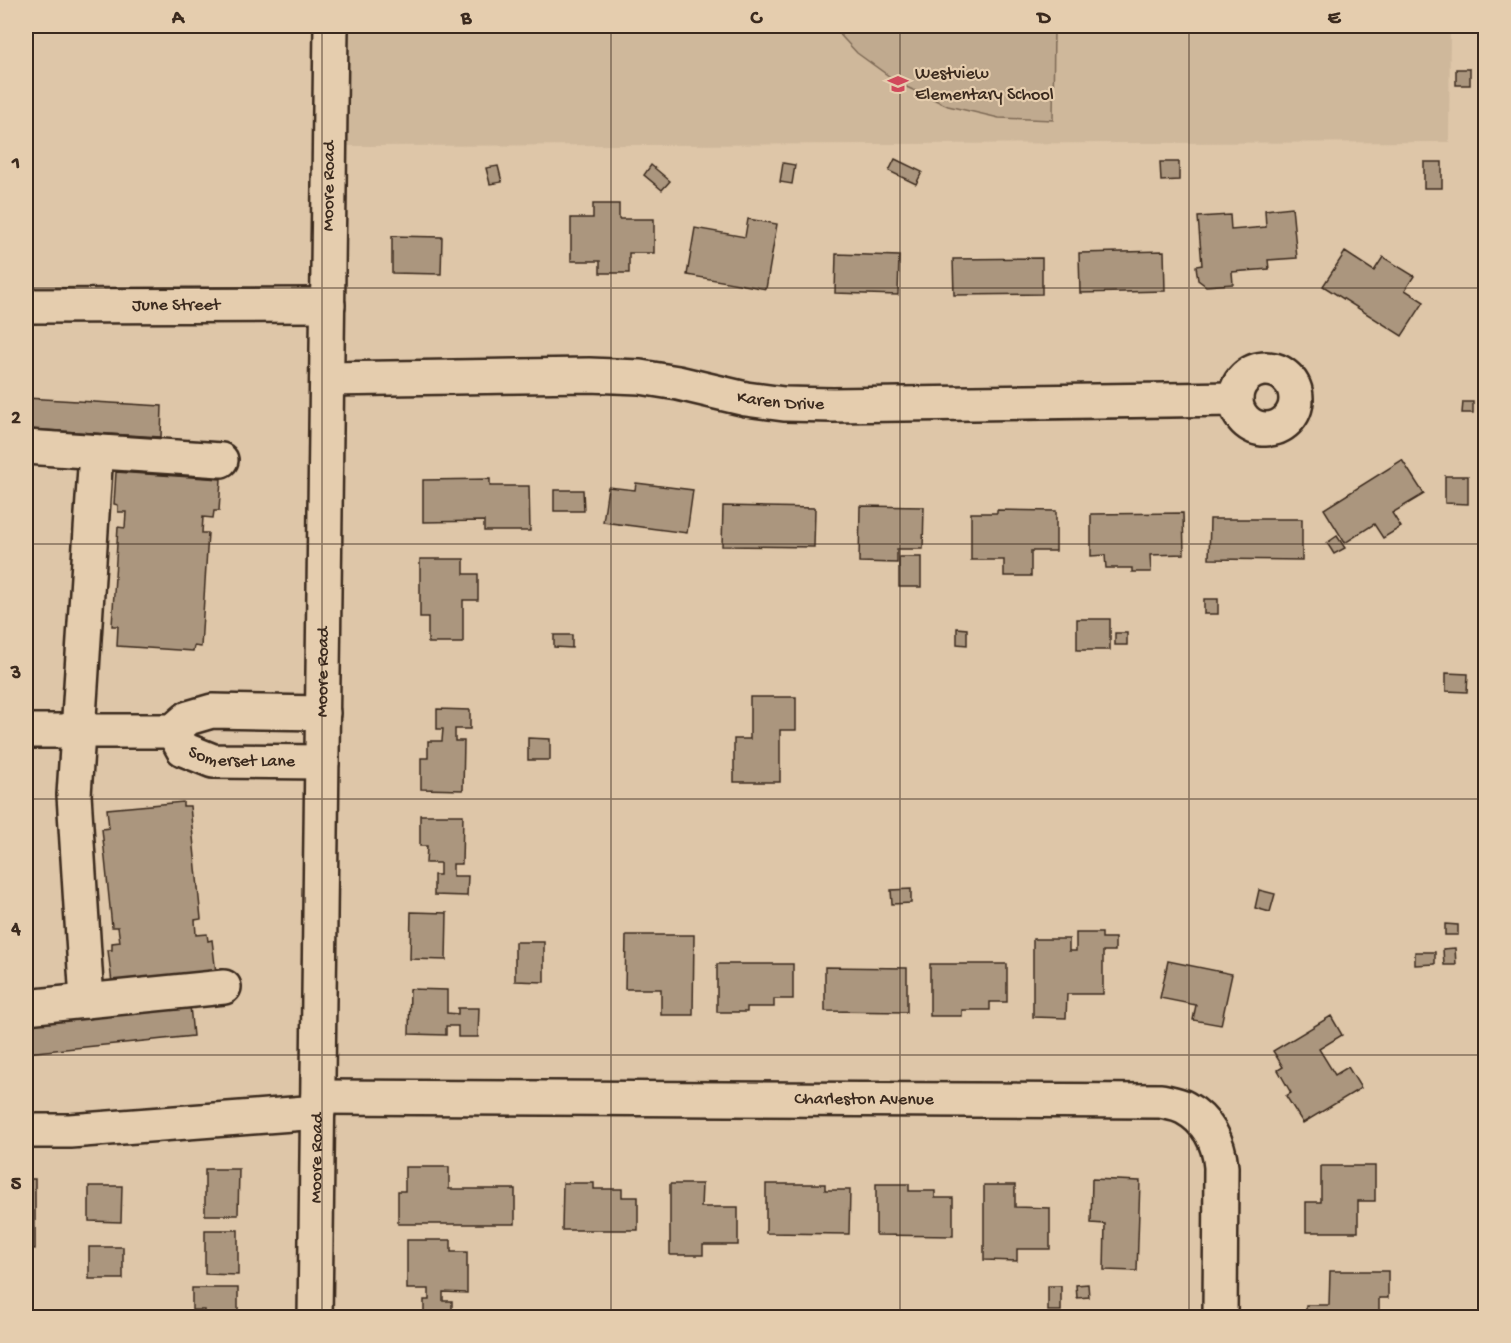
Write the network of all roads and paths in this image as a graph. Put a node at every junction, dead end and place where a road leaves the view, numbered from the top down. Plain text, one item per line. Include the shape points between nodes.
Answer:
1 (331, 26) edge
2 (328, 305) junction
3 (26, 306) edge
4 (327, 379) junction
5 (1235, 399) dead end
6 (26, 447) edge
7 (96, 452) junction
8 (220, 460) dead end
9 (323, 713) junction
10 (26, 731) edge
11 (173, 731) junction
12 (78, 732) junction
13 (322, 762) junction
14 (225, 987) dead end
15 (87, 1000) junction
16 (26, 1007) edge
17 (318, 1104) junction
18 (26, 1131) edge
19 (315, 1317) edge
20 (1220, 1317) edge

1 - 2 street, Moore Road
2 - 3 street, June Street
2 - 4 street, Moore Road
4 - 5 street, Karen Drive via 640,377 784,404
4 - 9 street, Moore Road
6 - 7 street
7 - 8 street
7 - 12 street
9 - 11 street, Somerset Lane via 212,711 188,718
9 - 13 street, Moore Road
10 - 12 street, Somerset Lane
11 - 12 street, Somerset Lane
11 - 13 street, Somerset Lane via 183,749 213,762
12 - 15 street via 74,795
13 - 17 street, Moore Road
14 - 15 street
15 - 16 street
17 - 18 street, Charleston Avenue via 70,1131
17 - 19 street, Moore Road
17 - 20 street, Charleston Avenue via 1161,1101 1183,1107 1198,1117 1212,1134 1220,1155

